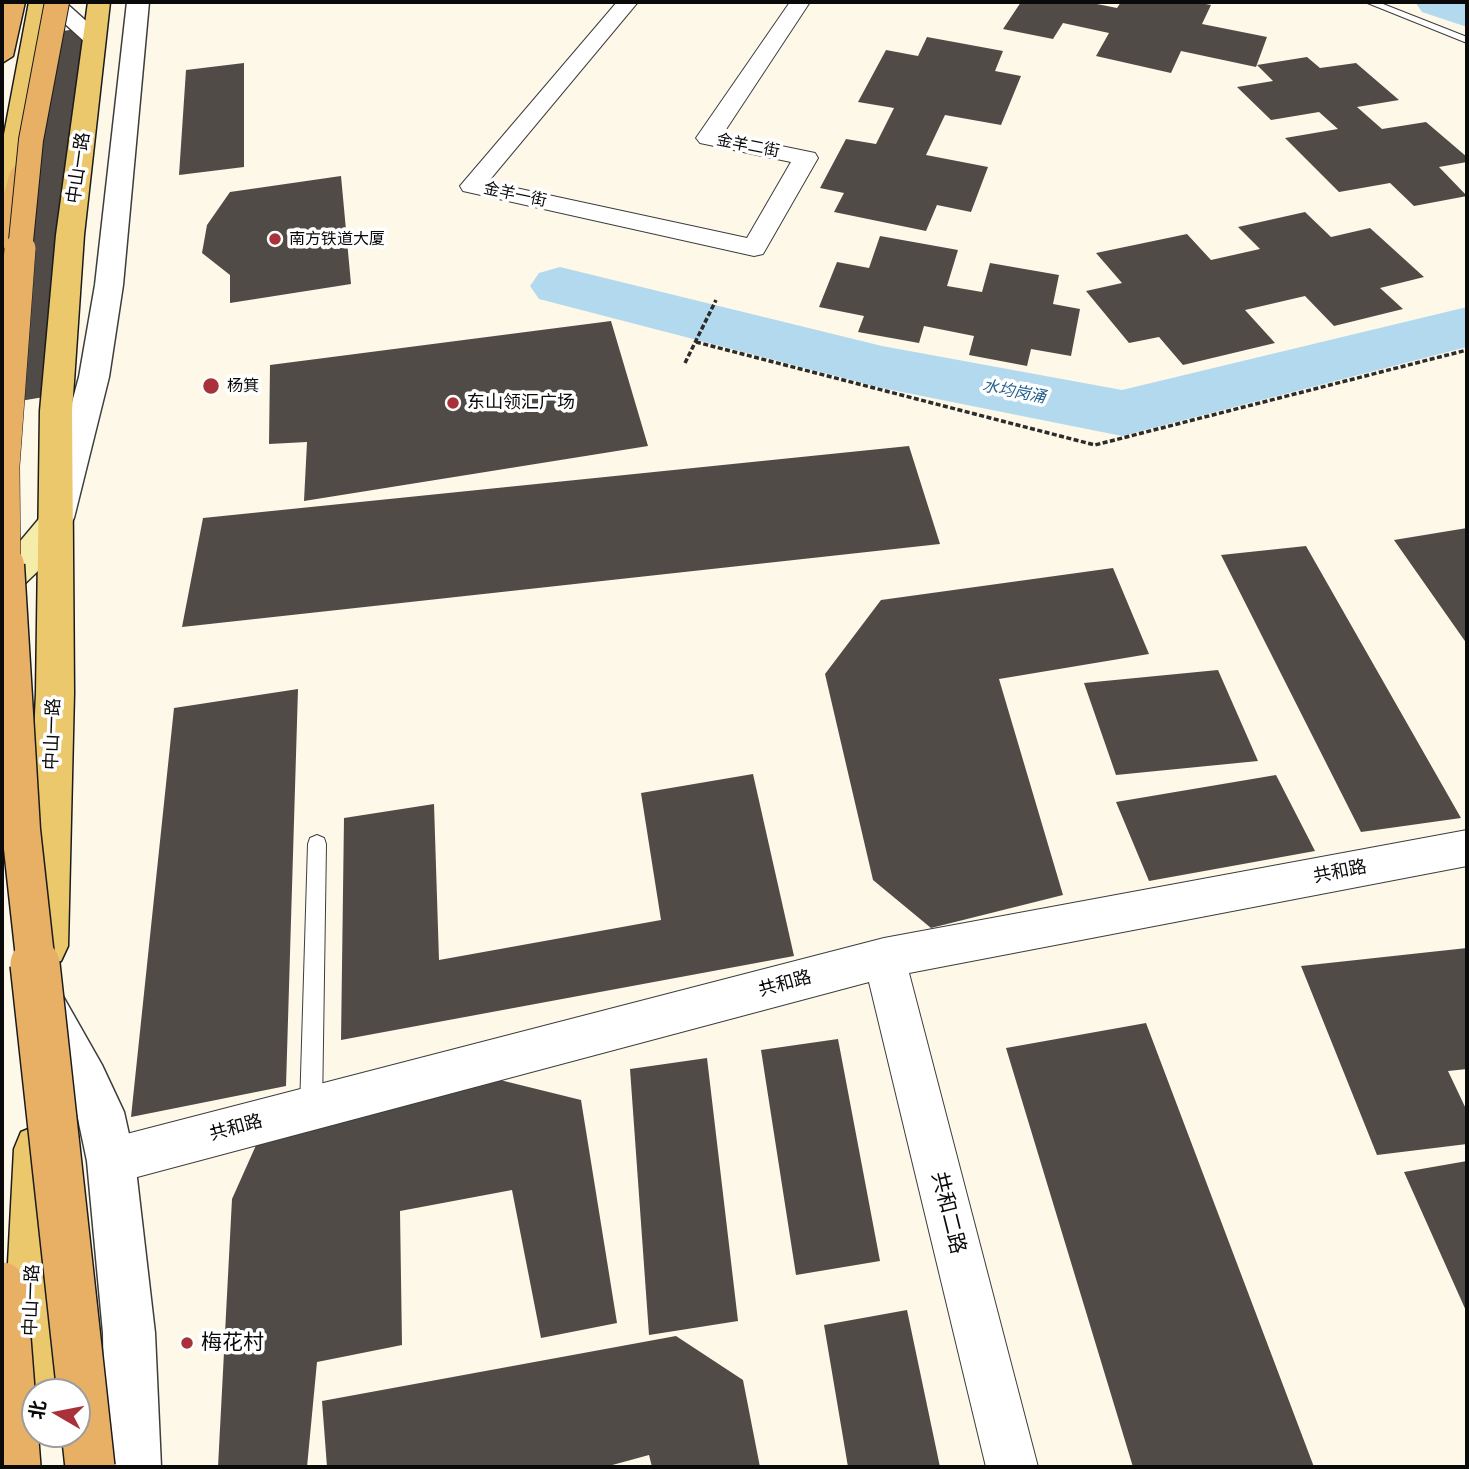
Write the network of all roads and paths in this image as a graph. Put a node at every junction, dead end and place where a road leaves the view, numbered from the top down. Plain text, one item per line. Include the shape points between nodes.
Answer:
1 (14, 2) edge
2 (40, 2) edge
3 (55, 2) edge
4 (100, 2) edge
5 (138, 2) edge
6 (628, 2) edge
7 (800, 2) edge
8 (1370, 2) edge
9 (94, 38) junction
10 (1467, 40) edge
11 (2, 56) edge
12 (31, 140) junction
13 (2, 213) edge
14 (754, 248) joint
15 (2, 251) edge
16 (716, 300) dead end
17 (696, 342) junction
18 (1467, 350) edge
19 (685, 363) dead end
20 (55, 523) junction
21 (2, 584) edge
22 (317, 844) dead end
23 (1467, 848) edge
24 (884, 958) junction
25 (44, 1007) junction
26 (311, 1108) junction
27 (111, 1161) junction
28 (2, 1287) edge
29 (2, 1297) edge
30 (28, 1378) edge
31 (21, 1384) edge
32 (25, 1448) edge
33 (16, 1467) edge
34 (24, 1467) edge
35 (90, 1467) edge
36 (134, 1467) edge
37 (1012, 1467) edge

1 - 11 highway
2 - 13 main road
3 - 9 street
3 - 12 highway, bridge
4 - 9 main road, 中山一路
5 - 20 street via 94,377
6 - 14 street, 金羊一街 via 472,186
7 - 14 street, 金羊二街 via 708,138 806,158
8 - 10 lane
9 - 20 main road, 中山一路 via 61,342
12 - 15 highway, bridge
12 - 35 highway, bridge via 4,466 5,605 21,830
16 - 17 path
17 - 18 path via 1095,445
17 - 19 path
20 - 21 main road via 25,563
20 - 25 main road, 中山一路 via 55,693
22 - 26 lane
23 - 24 street, 共和路
24 - 26 street, 共和路
24 - 37 street, 共和二路
25 - 27 street via 96,1102
25 - 30 main road, 中山一路
26 - 27 street, 共和路
27 - 36 street via 129,1333
28 - 33 highway, bridge
29 - 31 main road
32 - 34 main road, 中山一路

